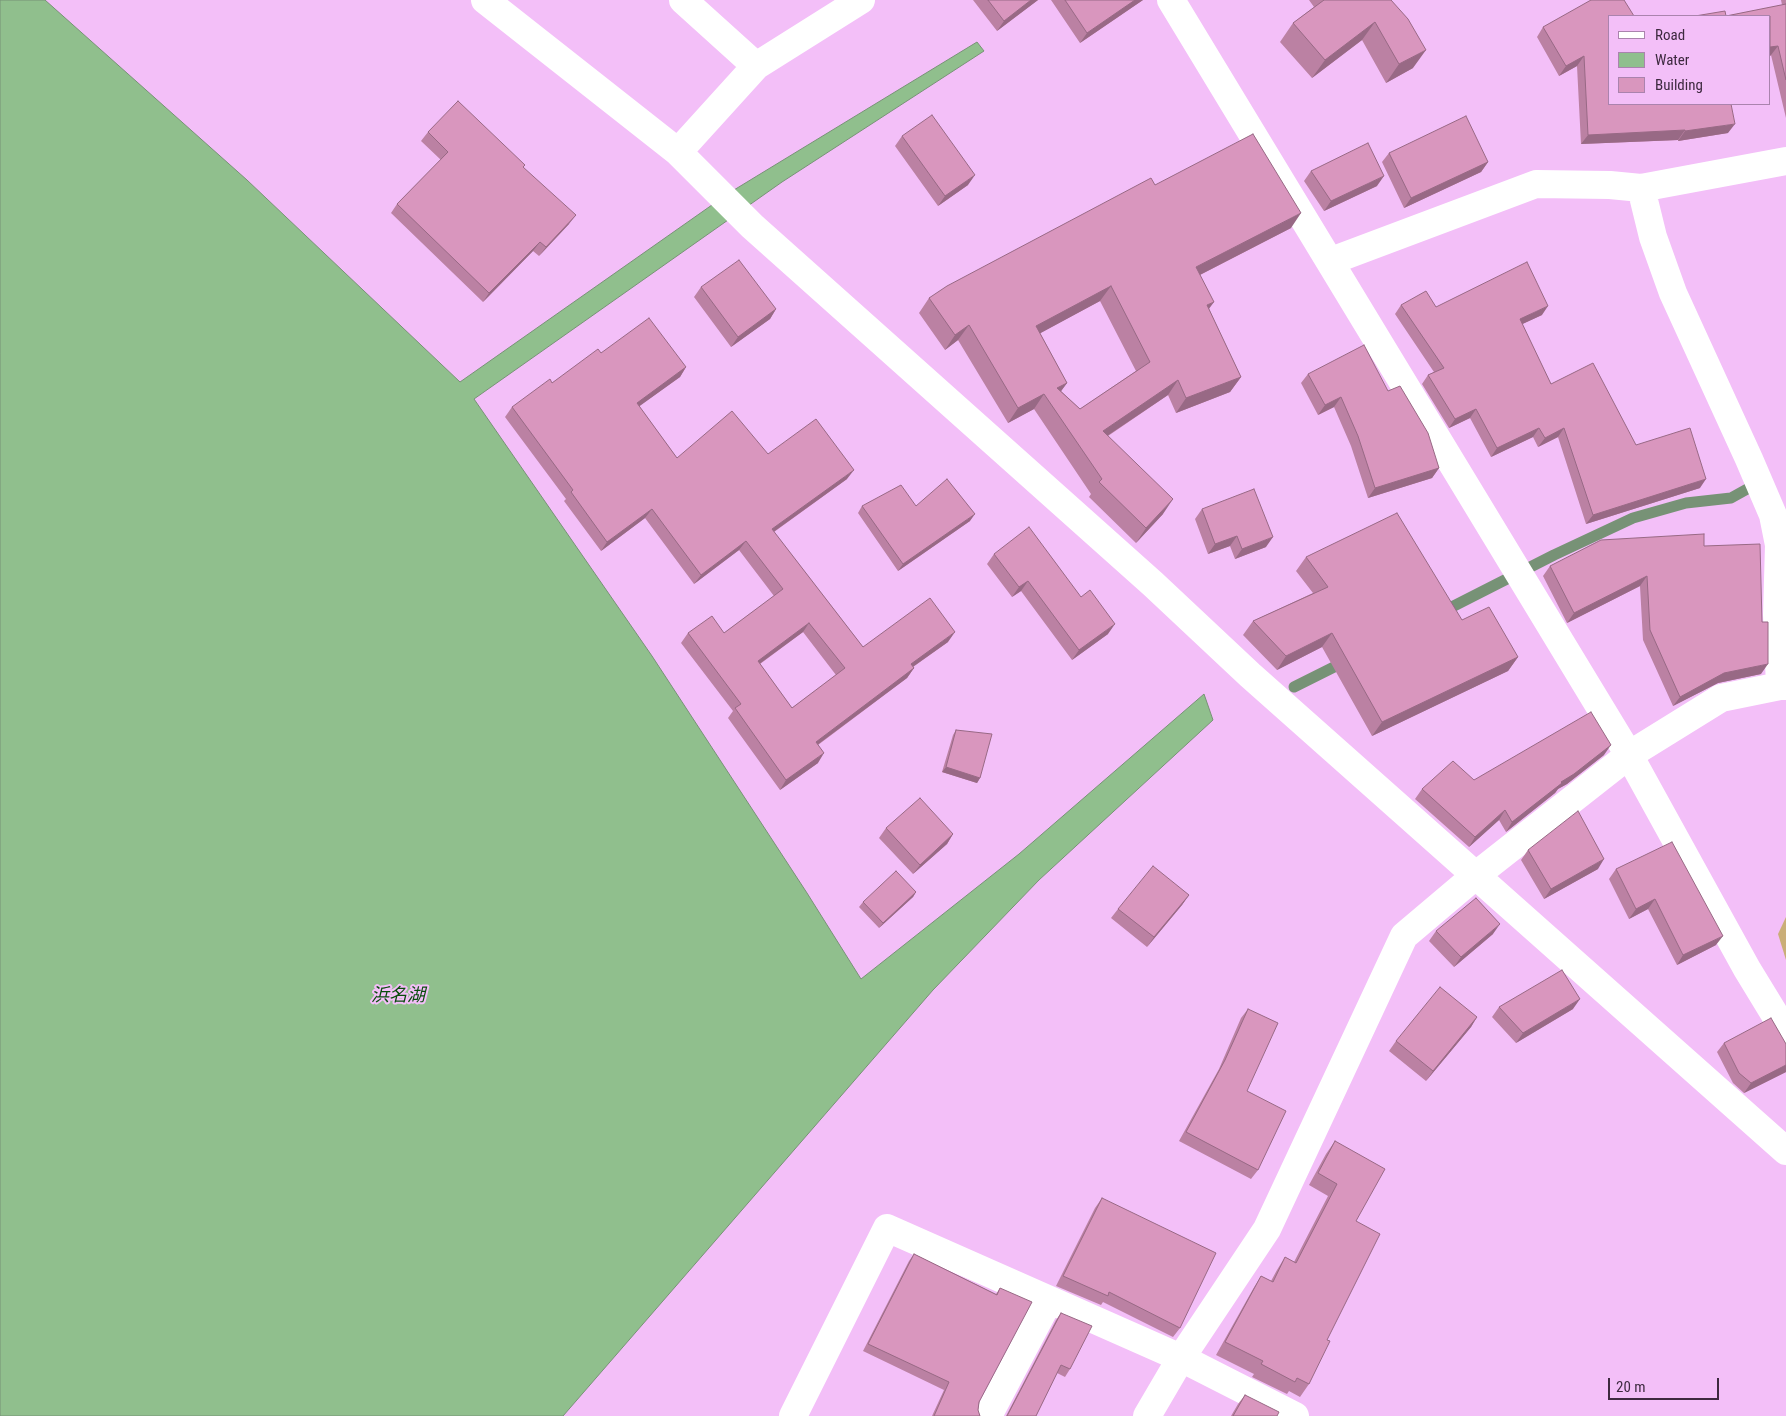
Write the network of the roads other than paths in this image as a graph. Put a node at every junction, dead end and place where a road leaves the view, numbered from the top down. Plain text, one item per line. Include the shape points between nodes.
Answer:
1 (485, 0) edge
2 (683, 0) edge
3 (860, 0) edge
4 (1171, 0) edge
5 (756, 66) junction
6 (678, 152) junction
7 (1786, 161) edge
8 (1642, 188) junction
9 (1331, 261) junction
10 (1783, 686) edge
11 (1629, 755) junction
12 (1475, 876) junction
13 (1786, 1033) edge
14 (1786, 1151) edge
15 (1049, 1300) junction
16 (1181, 1358) junction
17 (793, 1416) edge
18 (988, 1416) edge
19 (1147, 1416) edge
20 (1294, 1416) edge

1 - 6 street
2 - 5 street
3 - 5 street
4 - 9 street
5 - 6 street
6 - 12 street via 752,226
7 - 8 street
8 - 9 street via 1536,184
8 - 10 street via 1653,237 1673,294 1773,515 1779,545 1776,615
9 - 11 street
10 - 11 street via 1721,698
11 - 12 street
11 - 13 street via 1746,969
12 - 14 street
12 - 16 street via 1404,936 1267,1229
15 - 16 street
15 - 17 street via 887,1228
15 - 18 street
16 - 19 street
16 - 20 street

